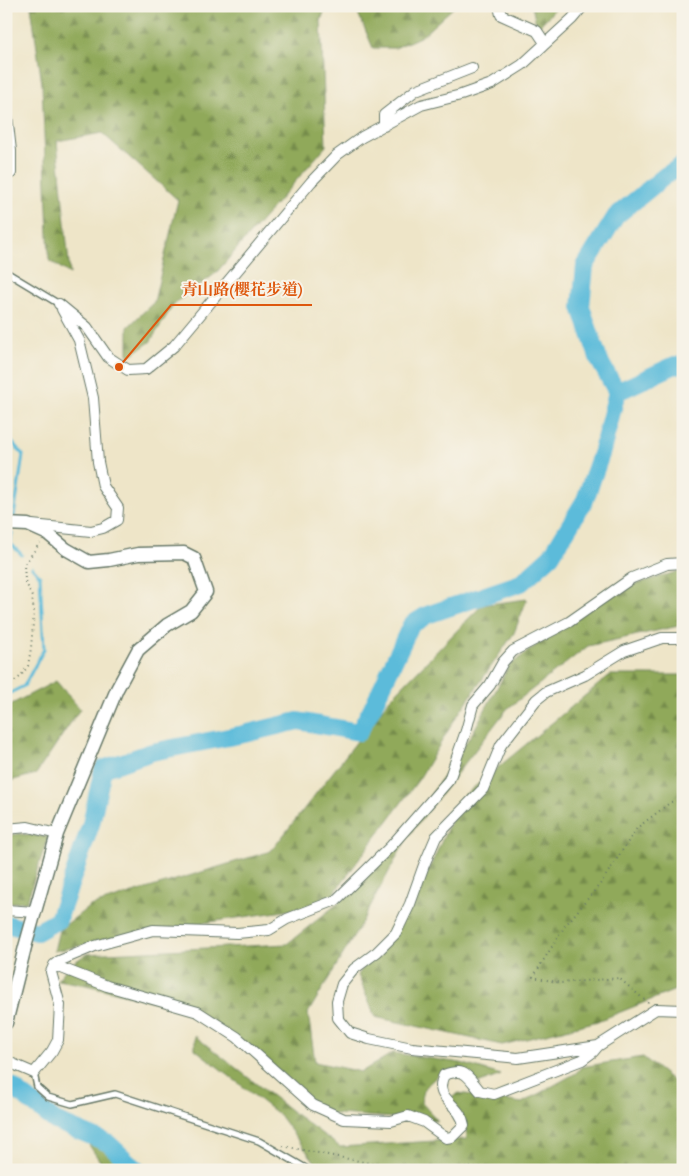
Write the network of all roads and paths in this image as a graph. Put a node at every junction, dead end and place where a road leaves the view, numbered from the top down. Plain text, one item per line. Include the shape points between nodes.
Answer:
1 (499, 6) edge
2 (583, 6) edge
3 (546, 42) junction
4 (472, 68) dead end
5 (6, 106) edge
6 (384, 126) junction
7 (6, 175) edge
8 (6, 272) edge
9 (58, 304) junction
10 (6, 524) edge
11 (28, 525) junction
12 (48, 534) junction
13 (683, 563) edge
14 (683, 638) edge
15 (6, 685) edge
16 (683, 800) edge
17 (6, 829) edge
18 (57, 834) junction
19 (6, 910) edge
20 (34, 914) junction
21 (54, 965) junction
22 (656, 1009) junction
23 (683, 1010) edge
24 (6, 1023) edge
25 (598, 1046) junction
26 (6, 1061) edge
27 (34, 1073) junction
28 (278, 1144) dead end
29 (309, 1170) edge
30 (404, 1170) edge
31 (435, 1170) edge
32 (516, 1170) edge

1 - 3 street via 501,15 537,31
2 - 3 street
3 - 6 street via 522,65 492,84 422,106
4 - 6 street via 416,90 384,115
5 - 7 street via 11,173
6 - 9 street via 337,155 174,346 146,369 128,370 108,357 88,327
8 - 9 lane
9 - 11 street via 79,340 92,398 103,486 118,508 117,520 91,531
10 - 11 street
11 - 12 street
12 - 15 path via 24,565 34,611 28,666 20,677
12 - 18 street via 89,562 138,554 184,552 194,558 206,592 191,610 138,650 116,689
13 - 21 street via 667,564 632,578 568,622 513,652 473,705 449,780 391,846 336,900 269,930 237,934 153,930 95,946
14 - 25 street via 662,638 624,651 536,700 501,745 483,789 436,837 396,933 354,969 342,984 337,1001 338,1018 350,1032 412,1048 518,1058
16 - 22 path via 671,802 637,828 601,883 565,926 533,977 561,983 618,978
17 - 18 street via 28,828
18 - 20 street
19 - 20 street
20 - 24 street
21 - 25 street via 107,986 198,1012 237,1037 314,1105 344,1119 392,1122 408,1116 424,1122 446,1138 452,1137 464,1125 462,1115 441,1092 444,1075 464,1072 480,1091 494,1094 582,1060
21 - 27 street via 51,972 60,1005 58,1040
22 - 23 street
22 - 25 street
26 - 27 street
27 - 29 lane via 37,1086 48,1097 72,1104 115,1094 258,1141
28 - 30 path
31 - 32 path via 495,1166

